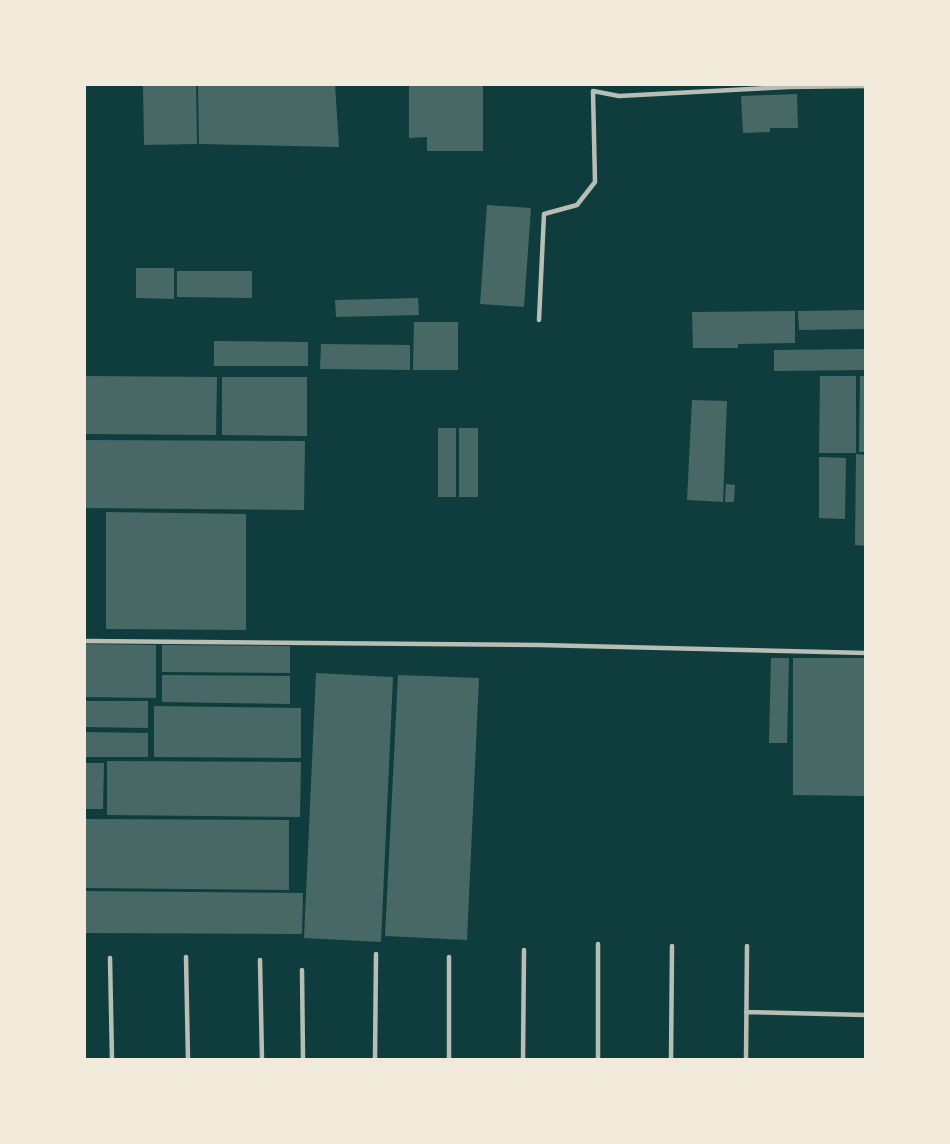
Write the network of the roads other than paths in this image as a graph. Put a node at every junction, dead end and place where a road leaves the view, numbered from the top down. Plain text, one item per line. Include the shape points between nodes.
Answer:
1 (866, 86) edge
2 (539, 320) dead end
3 (84, 641) edge
4 (866, 653) edge
5 (598, 944) dead end
6 (672, 946) dead end
7 (747, 946) dead end
8 (524, 950) dead end
9 (376, 954) dead end
10 (186, 957) dead end
11 (449, 957) dead end
12 (110, 958) dead end
13 (261, 960) dead end
14 (302, 970) dead end
15 (747, 1012) junction
16 (866, 1016) edge
17 (112, 1060) edge
18 (188, 1060) edge
19 (262, 1060) edge
20 (303, 1060) edge
21 (375, 1060) edge
22 (449, 1060) edge
23 (523, 1060) edge
24 (598, 1060) edge
25 (671, 1060) edge
26 (746, 1060) edge

1 - 2 street via 619,96 593,91 595,182 577,205 544,214
3 - 4 street
5 - 24 street
6 - 25 street
7 - 15 street
8 - 23 street
9 - 21 street
10 - 18 street
11 - 22 street
12 - 17 street
13 - 19 street
14 - 20 street
15 - 16 street
15 - 26 street

